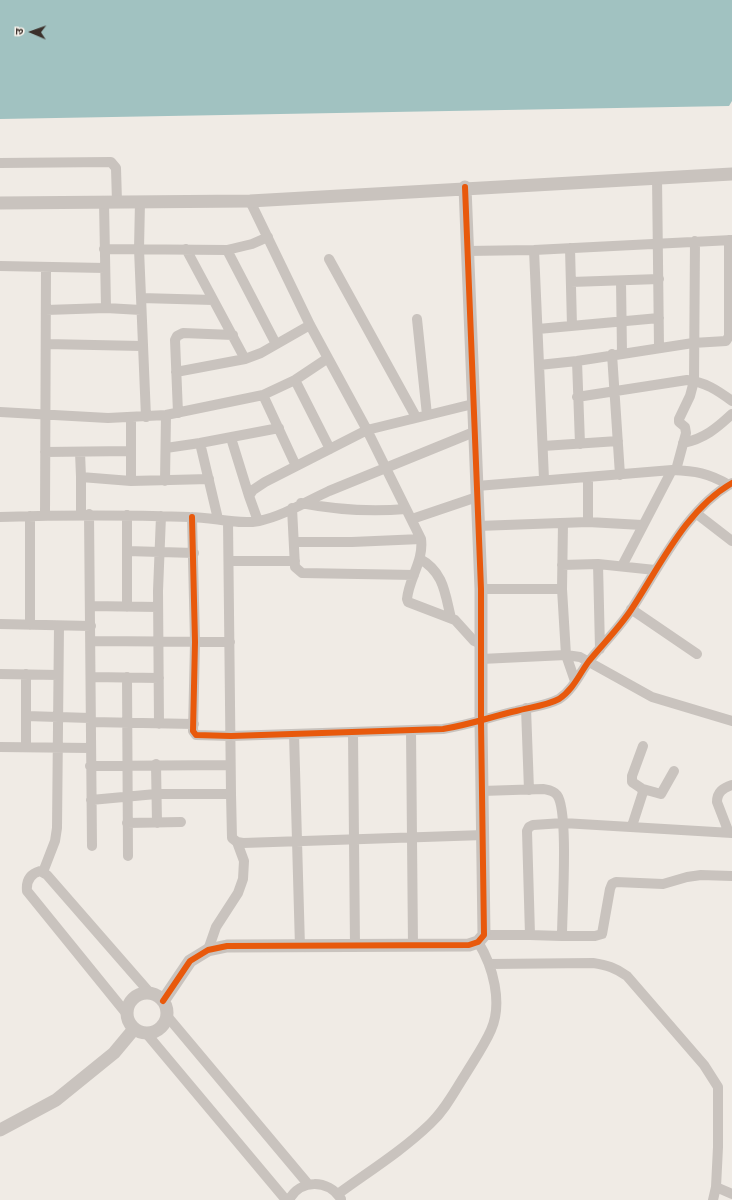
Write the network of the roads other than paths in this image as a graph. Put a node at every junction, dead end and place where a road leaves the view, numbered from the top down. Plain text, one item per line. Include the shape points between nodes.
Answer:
1 (0, 163) edge
2 (732, 174) edge
3 (656, 177) junction
4 (465, 187) junction
5 (250, 201) junction
6 (104, 202) junction
7 (117, 202) junction
8 (140, 202) junction
9 (0, 203) edge
10 (268, 237) junction
11 (730, 240) edge
12 (695, 241) junction
13 (658, 243) junction
14 (570, 248) junction
15 (104, 249) junction
16 (139, 249) junction
17 (186, 249) junction
18 (227, 250) junction
19 (534, 250) junction
20 (467, 251) junction
21 (329, 259) dead end
22 (0, 266) edge
23 (46, 266) junction
24 (104, 268) junction
25 (659, 279) junction
26 (621, 281) junction
27 (571, 282) junction
28 (141, 298) junction
29 (213, 300) junction
30 (106, 308) junction
31 (46, 310) junction
32 (141, 310) junction
33 (659, 318) junction
34 (417, 320) dead end
35 (621, 322) junction
36 (310, 324) junction
37 (572, 326) junction
38 (538, 329) junction
39 (233, 335) junction
40 (694, 343) junction
41 (46, 344) junction
42 (276, 344) junction
43 (142, 346) junction
44 (659, 347) junction
45 (617, 354) junction
46 (328, 358) junction
47 (245, 359) junction
48 (576, 361) junction
49 (539, 364) junction
50 (176, 372) junction
51 (295, 380) junction
52 (694, 381) junction
53 (614, 391) junction
54 (263, 395) junction
55 (578, 397) junction
56 (732, 401) edge
57 (473, 404) junction
58 (0, 412) edge
59 (178, 413) junction
60 (46, 414) junction
61 (732, 414) edge
62 (166, 415) junction
63 (427, 415) junction
64 (146, 417) junction
65 (131, 418) junction
66 (416, 418) junction
67 (278, 428) junction
68 (367, 430) junction
69 (474, 432) junction
70 (231, 438) junction
71 (618, 441) junction
72 (200, 444) junction
73 (580, 444) junction
74 (683, 444) junction
75 (543, 446) junction
76 (166, 448) junction
77 (330, 449) junction
78 (131, 451) junction
79 (45, 452) junction
80 (80, 452) junction
81 (296, 466) junction
82 (386, 467) junction
83 (674, 470) junction
84 (620, 475) junction
85 (81, 477) junction
86 (588, 477) junction
87 (209, 479) junction
88 (544, 479) junction
89 (131, 481) junction
90 (165, 481) junction
91 (731, 484) edge
92 (477, 491) junction
93 (249, 496) junction
94 (301, 503) junction
95 (292, 508) junction
96 (406, 509) junction
97 (85, 514) junction
98 (697, 514) junction
99 (45, 515) junction
100 (127, 515) junction
101 (30, 516) junction
102 (161, 516) junction
103 (0, 517) edge
104 (192, 517) junction
105 (412, 519) junction
106 (223, 520) junction
107 (258, 521) junction
108 (588, 522) junction
109 (564, 523) junction
110 (642, 525) junction
111 (478, 526) junction
112 (421, 539) junction
113 (732, 540) edge
114 (294, 542) junction
115 (127, 551) junction
116 (160, 552) junction
117 (194, 553) junction
118 (420, 559) junction
119 (295, 561) junction
120 (229, 562) junction
121 (598, 564) junction
122 (562, 565) junction
123 (622, 566) junction
124 (655, 570) junction
125 (414, 575) junction
126 (481, 589) junction
127 (562, 589) junction
128 (90, 606) junction
129 (127, 607) junction
130 (158, 607) junction
131 (632, 609) junction
132 (451, 618) junction
133 (0, 624) edge
134 (30, 625) junction
135 (59, 626) junction
136 (91, 626) junction
137 (91, 641) junction
138 (159, 642) junction
139 (195, 642) junction
140 (230, 642) junction
141 (481, 644) junction
142 (600, 649) junction
143 (697, 654) dead end
144 (566, 655) junction
145 (481, 659) junction
146 (589, 662) junction
147 (0, 674) edge
148 (26, 674) junction
149 (58, 675) junction
150 (90, 677) junction
151 (127, 678) junction
152 (159, 678) junction
153 (575, 681) junction
154 (526, 708) junction
155 (26, 716) junction
156 (57, 718) junction
157 (90, 720) junction
158 (732, 721) edge
159 (481, 722) junction
160 (127, 723) junction
161 (159, 724) junction
162 (194, 724) junction
163 (411, 731) junction
164 (353, 733) junction
165 (294, 734) junction
166 (231, 736) junction
167 (643, 746) dead end
168 (0, 747) edge
169 (26, 747) junction
170 (56, 748) junction
171 (90, 748) junction
172 (127, 764) junction
173 (156, 764) junction
174 (230, 765) junction
175 (90, 766) junction
176 (674, 772) dead end
177 (732, 785) edge
178 (529, 790) junction
179 (642, 790) junction
180 (482, 791) junction
181 (156, 794) junction
182 (231, 794) junction
183 (126, 797) junction
184 (91, 800) junction
185 (181, 822) dead end
186 (127, 823) junction
187 (157, 823) junction
188 (563, 823) junction
189 (632, 826) junction
190 (730, 833) edge
191 (484, 835) junction
192 (411, 838) junction
193 (354, 839) junction
194 (297, 841) junction
195 (237, 842) junction
196 (92, 846) dead end
197 (128, 856) dead end
198 (43, 872) junction
199 (732, 876) edge
200 (530, 935) junction
201 (562, 936) junction
202 (481, 939) junction
203 (355, 946) junction
204 (413, 946) junction
205 (300, 947) junction
206 (208, 950) junction
207 (489, 964) junction
208 (150, 993) junction
209 (163, 1001) junction
210 (126, 1012) junction
211 (167, 1016) junction
212 (140, 1031) junction
213 (0, 1130) edge
214 (308, 1184) junction
215 (716, 1187) junction
216 (732, 1194) edge
217 (340, 1197) edge
218 (287, 1200) edge
219 (713, 1200) edge

1 - 7 street via 111,162 116,168
2 - 3 street
3 - 4 street
3 - 13 street
4 - 5 street
4 - 20 street
5 - 8 street
5 - 10 street
6 - 7 street
6 - 9 street
6 - 15 street
7 - 8 street
8 - 16 street
10 - 18 street
10 - 36 street
11 - 12 street
11 - 40 street via 728,336 726,341
12 - 13 street
12 - 40 street
13 - 14 street
13 - 25 street
14 - 19 street
14 - 27 street
15 - 16 street
15 - 24 street
16 - 17 street
16 - 28 street
17 - 18 street
17 - 29 street
18 - 42 street
19 - 20 street
19 - 38 street
20 - 57 street
21 - 66 street
22 - 23 street
23 - 24 street
23 - 31 street
24 - 30 street
25 - 26 street
25 - 33 street
26 - 27 street
26 - 35 street
27 - 37 street
28 - 29 street
28 - 32 street
29 - 39 street
30 - 31 street
30 - 32 street
31 - 41 street
32 - 43 street
33 - 35 street
33 - 44 street
34 - 63 street
35 - 37 street
35 - 45 street
36 - 42 street
36 - 46 street
37 - 38 street
38 - 49 street
39 - 47 street
39 - 50 street via 183,333 177,336
40 - 44 street
40 - 52 street
41 - 43 street
41 - 60 street
42 - 47 street
43 - 64 street
44 - 45 street
45 - 48 street
45 - 53 street
46 - 51 street
46 - 68 street
47 - 50 street
48 - 49 street
48 - 55 street
49 - 75 street
50 - 59 street
51 - 54 street
51 - 77 street
52 - 53 street via 675,381
52 - 56 street via 711,386
52 - 74 street via 679,419 686,430
53 - 55 street
53 - 71 street
54 - 59 street
54 - 67 street
55 - 73 street
57 - 63 street
57 - 69 street
58 - 60 street
59 - 62 street
60 - 65 street
60 - 79 street
61 - 74 street via 706,435
62 - 64 street
62 - 76 street
63 - 66 street
64 - 65 street
65 - 78 street
66 - 68 street
67 - 70 street
67 - 81 street
68 - 77 street
68 - 82 street
69 - 82 street
69 - 92 street
70 - 72 street
70 - 93 street
71 - 73 street
71 - 84 street
72 - 76 street
72 - 87 street
73 - 75 street
74 - 83 street
75 - 88 street
76 - 90 street
77 - 81 street
78 - 80 street
78 - 89 street
79 - 80 street
79 - 99 street
80 - 85 street
81 - 93 street via 252,490
82 - 94 street
82 - 96 street
83 - 84 street
83 - 91 street via 693,470
83 - 110 street
84 - 86 street
85 - 89 street
85 - 97 street
86 - 88 street
86 - 108 street
87 - 90 street
87 - 106 street
88 - 92 street
89 - 90 street
91 - 98 street via 712,498
92 - 105 street
92 - 111 street
93 - 107 street
94 - 95 street
94 - 96 street via 334,510
95 - 107 street
95 - 114 street
96 - 105 street
97 - 99 street
97 - 100 street
97 - 128 street
98 - 113 street
98 - 124 street via 673,541
99 - 101 street
100 - 102 street
100 - 115 street
101 - 103 street
101 - 134 street
102 - 104 street
102 - 116 street
104 - 106 street
104 - 117 street
105 - 112 street
106 - 107 street
106 - 120 street
108 - 109 street
108 - 110 street
109 - 111 street
109 - 122 street
110 - 123 street
111 - 126 street
112 - 114 street
112 - 118 street via 423,549
114 - 119 street
115 - 116 street
115 - 129 street
116 - 117 street
116 - 130 street
117 - 139 street
118 - 125 street
118 - 132 street via 430,564 439,576
119 - 120 street
119 - 125 street via 295,567 302,573
120 - 140 street
121 - 122 street
121 - 123 street
121 - 142 street
122 - 127 street
123 - 124 street
124 - 131 street
125 - 132 street via 407,594 408,602
126 - 127 street
126 - 141 street
127 - 144 street
128 - 129 street
128 - 136 street
129 - 130 street
130 - 138 street
131 - 142 street
131 - 143 street
132 - 141 street via 474,641
133 - 134 street
134 - 135 street
135 - 136 street
135 - 149 street
136 - 137 street
137 - 138 street
137 - 150 street
138 - 139 street
138 - 152 street
139 - 140 street
139 - 162 street
140 - 166 street
141 - 145 street
142 - 146 street
144 - 145 street
144 - 146 street via 580,656
144 - 153 street
145 - 159 street
146 - 153 street
146 - 158 street via 652,697
147 - 148 street
148 - 149 street
148 - 155 street
149 - 156 street
150 - 151 street
150 - 157 street
151 - 152 street
151 - 160 street
152 - 161 street
153 - 154 street via 560,698 547,704
154 - 159 street
154 - 178 street
155 - 156 street
155 - 169 street
156 - 157 street
156 - 170 street
157 - 160 street
157 - 171 street
159 - 163 street
159 - 180 street
160 - 161 street
160 - 172 street
161 - 162 street
162 - 166 street via 193,731 196,735
163 - 164 street
163 - 192 street
164 - 165 street
164 - 193 street
165 - 166 street
165 - 194 street
166 - 174 street
167 - 179 street via 631,780
168 - 169 street
169 - 170 street
170 - 171 street
170 - 198 street via 57,828 55,841
171 - 175 street
172 - 173 street
172 - 175 street
172 - 183 street
173 - 174 street
173 - 181 street
174 - 182 street
175 - 184 street
176 - 179 street via 661,794
177 - 190 street via 722,790 717,797
178 - 180 street
178 - 188 street via 552,791 557,795 561,804
179 - 189 street
180 - 191 street
181 - 182 street
181 - 183 street
181 - 187 street
182 - 195 street via 231,832 232,838
183 - 184 street
183 - 186 street
184 - 196 street
185 - 187 street
186 - 187 street
186 - 197 street
188 - 189 street
188 - 200 street via 529,827
188 - 201 street
189 - 190 street
191 - 192 street
191 - 202 street
192 - 193 street
192 - 204 street
193 - 194 street
193 - 203 street
194 - 195 street
194 - 205 street
195 - 206 street via 244,861 243,880 238,893 216,928
198 - 208 street
198 - 210 street via 36,872 32,876 26,885 27,891
199 - 201 street via 701,875 663,884 616,882 610,889 602,934
200 - 201 street
200 - 202 street
202 - 204 street via 469,945
202 - 207 street
203 - 204 street
203 - 205 street
205 - 206 street via 227,946
206 - 209 street via 190,961
207 - 215 street via 606,964 627,976 704,1064 718,1087
207 - 217 street via 495,997 492,1029 445,1108 413,1139
208 - 209 street
208 - 210 street via 135,996 127,1006
209 - 211 street
210 - 212 street via 130,1025
211 - 212 street via 158,1030
211 - 214 street
212 - 213 street via 56,1100
212 - 218 street
214 - 217 street via 327,1186
214 - 218 street
215 - 216 street
215 - 219 street

